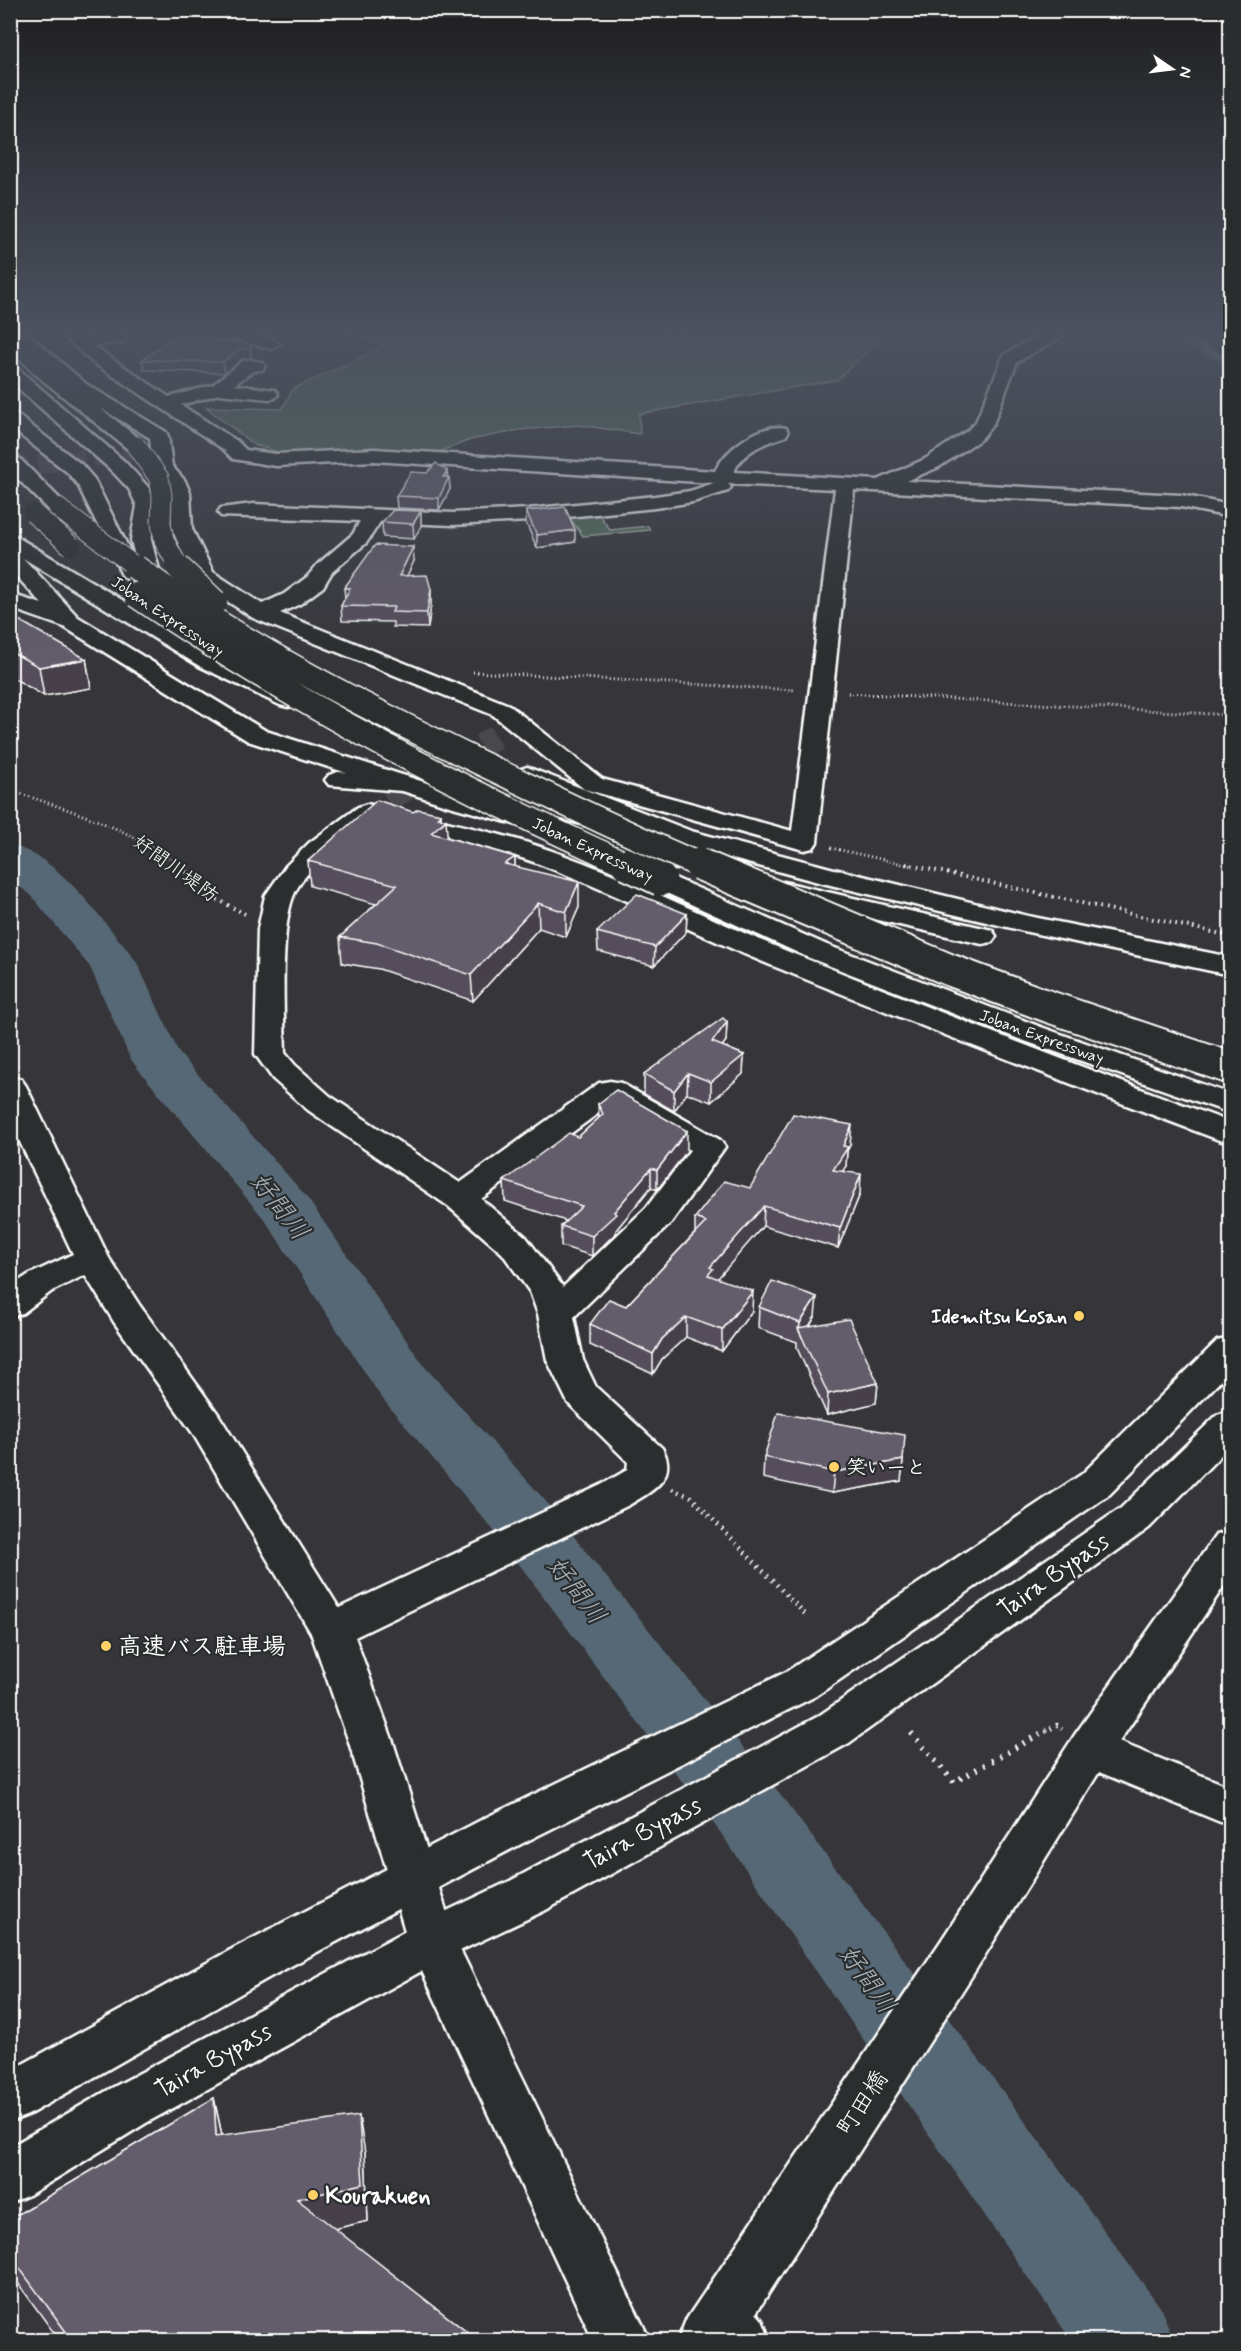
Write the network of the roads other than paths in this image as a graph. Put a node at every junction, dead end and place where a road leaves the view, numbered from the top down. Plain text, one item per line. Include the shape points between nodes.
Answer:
1 (43, 444) edge
2 (93, 444) edge
3 (143, 444) tunnel mouth
4 (153, 444) edge
5 (228, 444) edge
6 (748, 444) edge
7 (961, 444) edge
8 (149, 448) junction
9 (10, 460) edge
10 (727, 478) junction
11 (845, 485) junction
12 (875, 487) junction
13 (25, 506) dead end
14 (365, 510) junction
15 (1230, 511) edge
16 (228, 512) dead end
17 (10, 541) edge
18 (343, 554) junction
19 (369, 554) edge
20 (10, 556) edge
21 (152, 586) junction
22 (10, 600) edge
23 (261, 613) junction
24 (72, 622) junction
25 (327, 683) junction
26 (519, 724) junction
27 (496, 737) tunnel mouth
28 (386, 748) junction
29 (338, 780) dead end
30 (386, 798) junction
31 (1230, 966) edge
32 (1230, 988) edge
33 (1230, 1068) edge
34 (10, 1086) edge
35 (1230, 1104) edge
36 (1230, 1133) edge
37 (460, 1199) junction
38 (92, 1258) junction
39 (10, 1305) edge
40 (556, 1314) junction
41 (1230, 1350) edge
42 (1230, 1424) edge
43 (1230, 1546) edge
44 (331, 1630) junction
45 (1090, 1749) junction
46 (1230, 1807) edge
47 (412, 1879) junction
48 (432, 1941) junction
49 (10, 2098) edge
50 (10, 2177) edge
51 (724, 2333) edge
52 (622, 2340) edge

1 - 21 main road via 87,483 129,572
2 - 21 main road via 138,487 147,506 141,540
3 - 8 main road
4 - 8 main road
5 - 10 main road via 240,455 276,459 374,455
6 - 10 main road via 724,469
7 - 12 main road via 932,463
8 - 23 main road via 175,481 180,493 182,529 204,576
8 - 25 main road, bridge via 162,490 160,528 168,550 188,580 240,623
9 - 25 main road, Joban Expressway, bridge via 58,508 163,587 228,629
10 - 11 main road
10 - 14 main road via 724,486 693,496 592,509 453,519
11 - 12 main road
11 - 26 main road via 804,842 593,784
12 - 15 main road via 1181,501
13 - 28 main road, Joban Expressway, bridge via 98,567 239,663
14 - 16 main road
14 - 18 main road via 370,524
17 - 28 main road, bridge via 209,662
18 - 19 main road
18 - 23 main road via 315,582
20 - 24 main road
21 - 31 main road via 230,640 329,695 412,716 531,777 682,837 1028,924
22 - 24 main road
23 - 26 main road via 501,710
24 - 30 main road via 257,736
25 - 33 main road, Joban Expressway, bridge via 400,724 628,834 776,898 950,970
26 - 27 main road
28 - 35 main road, Joban Expressway, bridge via 573,841 817,951
29 - 30 main road
30 - 32 main road via 466,803 813,898
30 - 36 main road via 485,840 546,858 637,894 757,949 944,1025
30 - 37 main road via 318,849 279,896 272,929 270,1054 319,1103
34 - 38 main road
37 - 40 main road via 513,1245 547,1290
37 - 40 main road via 610,1089 709,1147 658,1216
38 - 39 main road via 40,1283
38 - 44 main road via 205,1423
40 - 44 main road via 565,1360 581,1395 648,1458 630,1486
41 - 47 main road via 1096,1484 801,1684
42 - 48 main road, Taira Bypass via 1135,1518 833,1730 527,1896
43 - 45 main road, 町田橋
44 - 47 main road via 371,1742
45 - 46 main road
45 - 51 main road, 町田橋 via 767,2250
47 - 48 main road
47 - 49 main road via 253,1962
48 - 50 main road, Taira Bypass via 128,2106
48 - 52 main road

